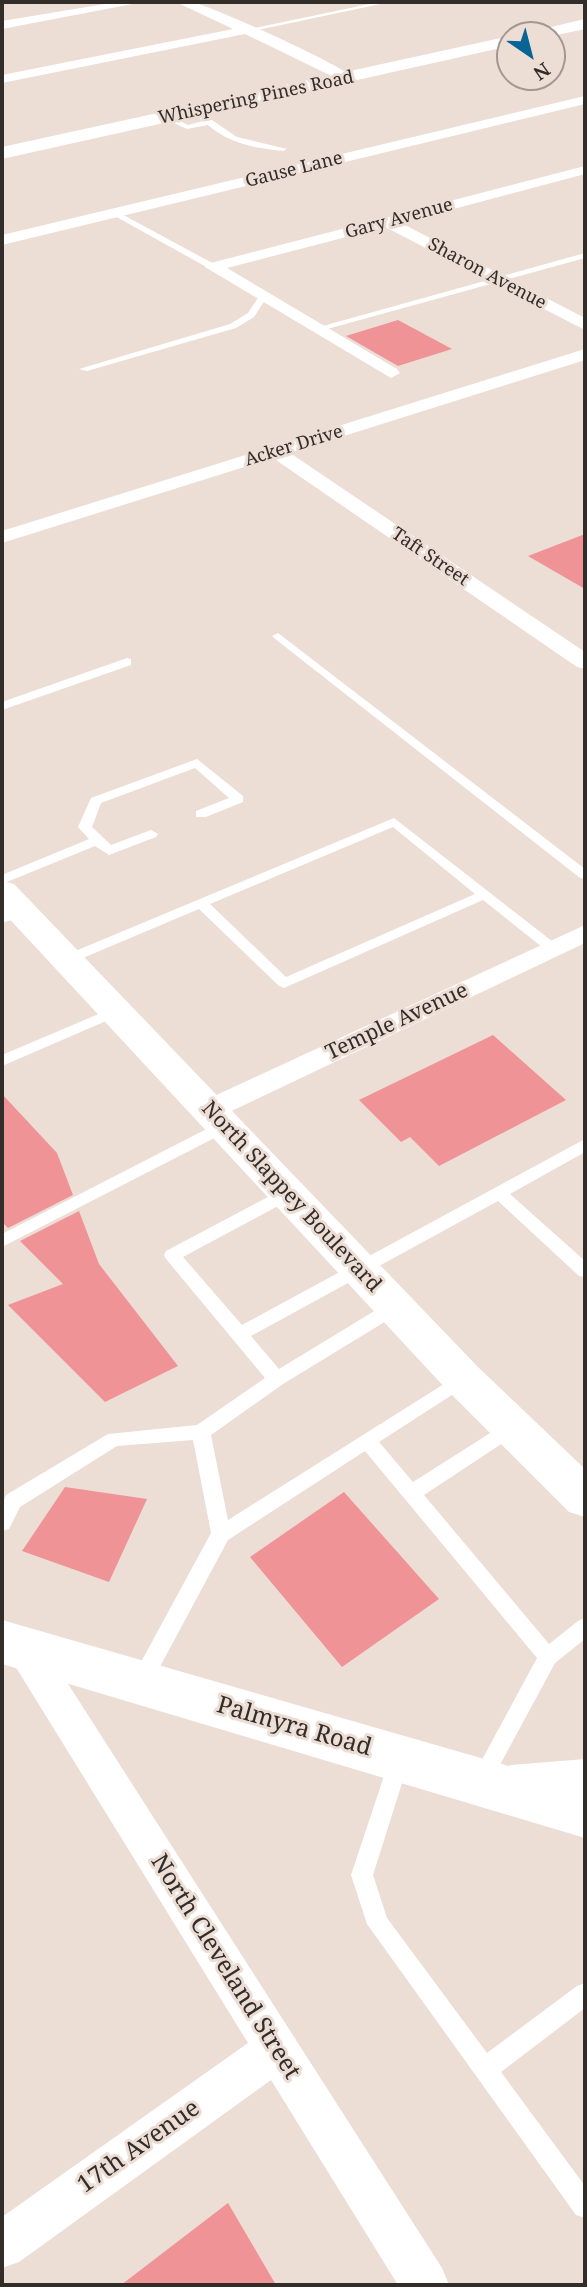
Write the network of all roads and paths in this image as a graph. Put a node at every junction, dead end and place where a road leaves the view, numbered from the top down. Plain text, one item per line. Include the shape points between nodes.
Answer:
1 (137, 2) edge
2 (182, 2) edge
3 (387, 2) edge
4 (585, 24) edge
5 (2, 25) edge
6 (566, 28) edge
7 (248, 30) junction
8 (496, 44) edge
9 (346, 78) junction
10 (2, 79) edge
11 (585, 100) edge
12 (189, 119) junction
13 (210, 122) junction
14 (200, 134) dead end
15 (283, 149) dead end
16 (2, 153) edge
17 (585, 170) edge
18 (116, 213) junction
19 (388, 222) junction
20 (2, 240) edge
21 (585, 255) edge
22 (213, 267) junction
23 (499, 280) junction
24 (263, 297) junction
25 (585, 325) edge
26 (317, 329) junction
27 (585, 354) edge
28 (84, 369) dead end
29 (391, 373) dead end
30 (275, 452) junction
31 (2, 537) edge
32 (278, 636) dead end
33 (127, 662) dead end
34 (585, 662) edge
35 (2, 706) edge
36 (201, 814) dead end
37 (151, 834) dead end
38 (97, 840) junction
39 (585, 875) edge
40 (486, 894) junction
41 (7, 901) edge
42 (201, 903) junction
43 (585, 933) edge
44 (552, 948) junction
45 (66, 960) junction
46 (115, 1012) junction
47 (2, 1061) edge
48 (216, 1118) junction
49 (585, 1145) edge
50 (499, 1193) junction
51 (288, 1194) junction
52 (2, 1241) edge
53 (358, 1268) junction
54 (585, 1271) edge
55 (395, 1307) junction
56 (239, 1335) junction
57 (277, 1379) junction
58 (463, 1379) junction
59 (512, 1428) junction
60 (201, 1432) junction
61 (366, 1440) junction
62 (411, 1493) junction
63 (585, 1498) edge
64 (2, 1523) edge
65 (221, 1534) junction
66 (585, 1627) edge
67 (14, 1646) edge
68 (548, 1657) junction
69 (141, 1683) junction
70 (400, 1758) junction
71 (585, 1784) edge
72 (496, 1786) junction
73 (585, 1813) edge
74 (585, 1994) edge
75 (277, 2049) junction
76 (485, 2069) junction
77 (585, 2206) edge
78 (2, 2245) edge
79 (425, 2285) edge

1 - 5 street
2 - 7 street
3 - 7 lane
4 - 6 street
7 - 9 street
7 - 10 street
8 - 9 street, Whispering Pines Road
9 - 12 street, Whispering Pines Road
11 - 18 street, Gause Lane
12 - 13 lane
12 - 13 lane
12 - 14 lane
12 - 16 street, Whispering Pines Road via 168,117
13 - 15 lane via 240,142
17 - 19 street, Gary Avenue
18 - 20 street, Gause Lane
18 - 22 lane
19 - 22 street, Gary Avenue
19 - 23 street, Sharon Avenue
21 - 23 lane
22 - 24 street
23 - 25 street, Sharon Avenue
23 - 26 lane
24 - 26 street
24 - 28 lane via 251,315 233,326
26 - 29 street
27 - 30 street, Acker Drive
30 - 31 street, Acker Drive
30 - 34 street, Taft Street
32 - 39 lane
33 - 35 lane
36 - 38 lane via 238,799 197,763 96,801 85,827
37 - 38 lane via 109,850
38 - 41 lane
40 - 42 lane via 394,822
40 - 42 lane via 284,983
40 - 44 lane
41 - 45 street, North Slappey Boulevard
42 - 45 lane
43 - 44 street, Temple Avenue
44 - 48 street, Temple Avenue
45 - 46 street, North Slappey Boulevard
46 - 47 lane
46 - 48 street, North Slappey Boulevard
48 - 51 street, North Slappey Boulevard
48 - 52 lane
49 - 50 lane
50 - 53 lane
50 - 54 lane
51 - 53 street, North Slappey Boulevard
51 - 56 lane via 172,1255
53 - 55 street, North Slappey Boulevard
53 - 56 lane
55 - 57 lane
55 - 58 street, North Slappey Boulevard
56 - 57 lane
57 - 60 lane
58 - 59 street, North Slappey Boulevard
58 - 61 lane
59 - 62 lane
59 - 63 street, North Slappey Boulevard
60 - 64 lane via 114,1439 13,1501
60 - 65 lane
61 - 62 lane
61 - 65 lane
62 - 68 lane
65 - 69 lane
66 - 68 lane
67 - 69 street, Palmyra Road
67 - 75 street, North Cleveland Street
68 - 72 lane
69 - 70 street, Palmyra Road
70 - 72 street, Palmyra Road
70 - 76 lane via 362,1875 378,1924
71 - 72 street
72 - 73 street, Palmyra Road
74 - 76 lane
75 - 78 street, 17th Avenue
75 - 79 street, North Cleveland Street
76 - 77 lane

